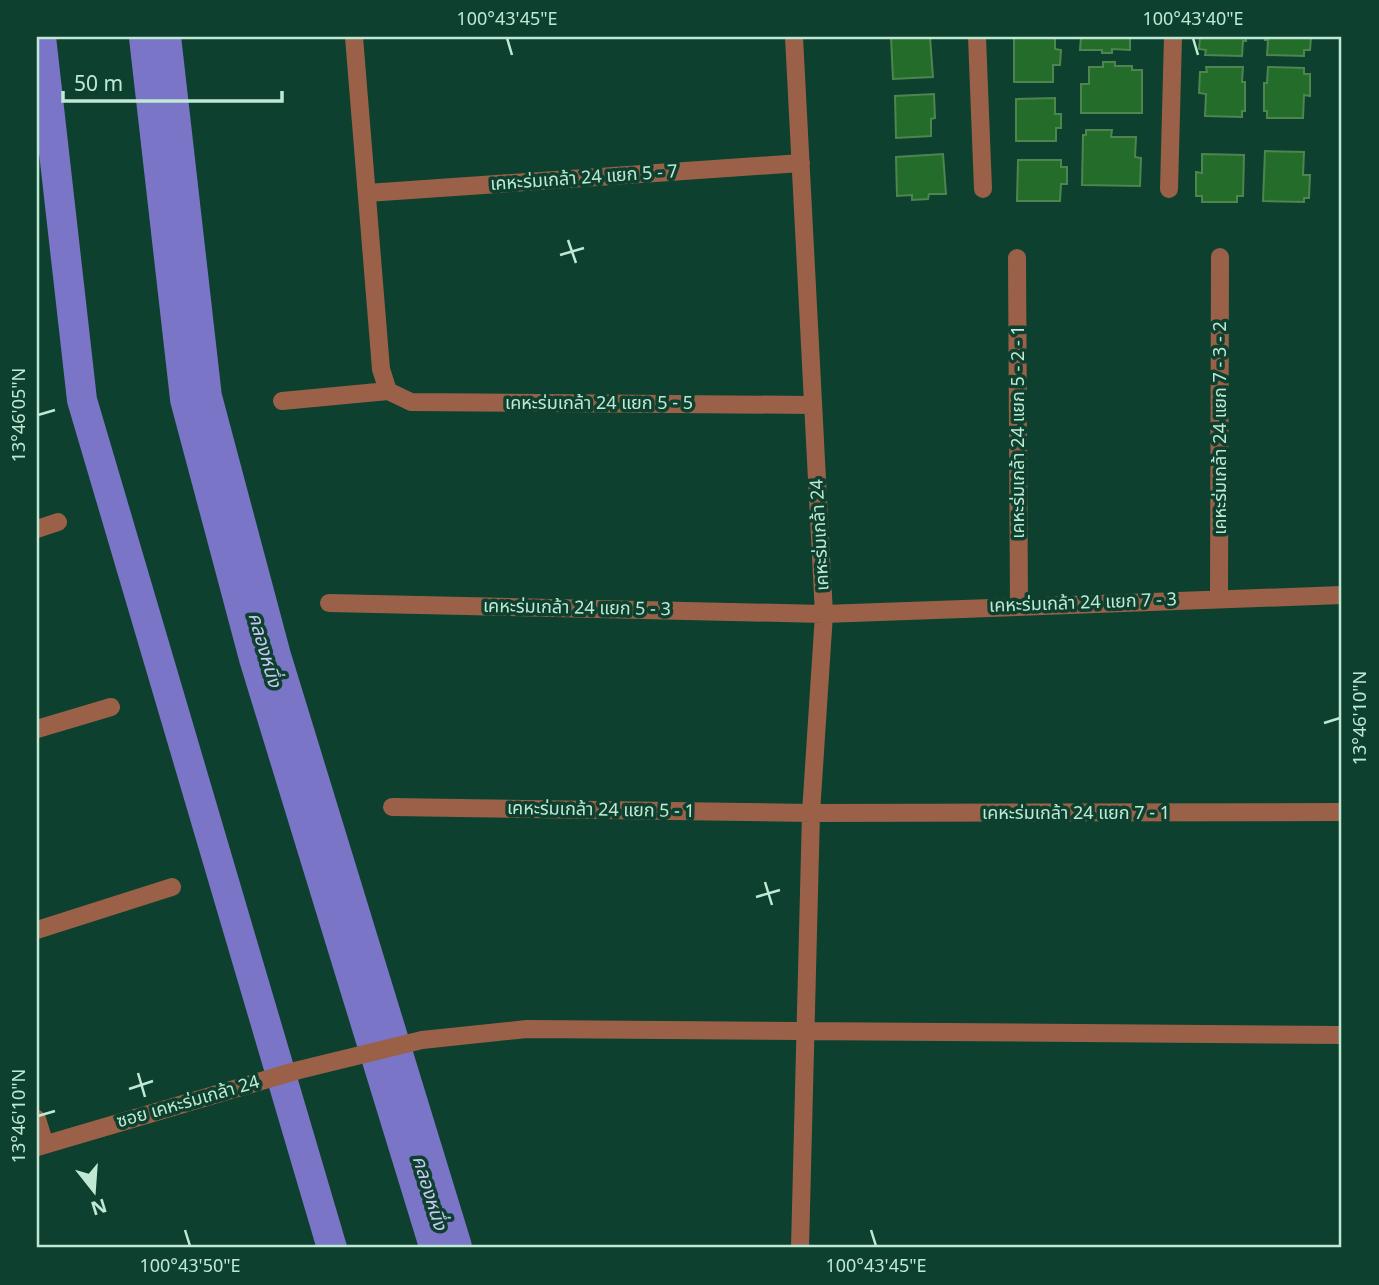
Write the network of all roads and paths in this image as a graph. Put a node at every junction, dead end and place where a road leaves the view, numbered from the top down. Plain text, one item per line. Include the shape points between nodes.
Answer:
1 (354, 37) edge
2 (794, 37) edge
3 (977, 37) edge
4 (1172, 37) edge
5 (801, 163) junction
6 (1169, 189) dead end
7 (983, 190) dead end
8 (367, 193) junction
9 (1220, 257) dead end
10 (1017, 258) dead end
11 (388, 391) junction
12 (282, 401) dead end
13 (813, 405) junction
14 (58, 522) dead end
15 (37, 528) edge
16 (1342, 595) edge
17 (1219, 598) junction
18 (329, 603) dead end
19 (1019, 606) junction
20 (824, 614) junction
21 (111, 708) dead end
22 (37, 729) edge
23 (392, 807) dead end
24 (1342, 812) edge
25 (811, 813) junction
26 (172, 887) dead end
27 (37, 930) edge
28 (807, 1033) junction
29 (1342, 1035) edge
30 (37, 1119) edge
31 (41, 1146) edge
32 (800, 1248) edge

1 - 8 street
2 - 5 street, เคหะร่มเกล้า 24
3 - 7 street
4 - 6 street
5 - 8 street, เคหะร่มเกล้า 24 แยก 5 - 7
5 - 13 street, เคหะร่มเกล้า 24
8 - 11 street via 381,369
9 - 17 street, เคหะร่มเกล้า 24 แยก 7 - 3 - 2
10 - 19 street, เคหะร่มเกล้า 24 แยก 5 - 2 - 1
11 - 12 street
11 - 13 street, เคหะร่มเกล้า 24 แยก 5 - 5 via 411,402
13 - 20 street, เคหะร่มเกล้า 24
14 - 15 street
16 - 17 street, เคหะร่มเกล้า 24 แยก 7 - 3
17 - 19 street, เคหะร่มเกล้า 24 แยก 7 - 3
18 - 20 street, เคหะร่มเกล้า 24 แยก 5 - 3
19 - 20 street, เคหะร่มเกล้า 24 แยก 7 - 3
20 - 25 street, เคหะร่มเกล้า 24
21 - 22 street
23 - 25 street, เคหะร่มเกล้า 24 แยก 5 - 1
24 - 25 street, เคหะร่มเกล้า 24 แยก 7 - 1
25 - 28 street, เคหะร่มเกล้า 24
26 - 27 street
28 - 29 street, ซอย เคหะร่มเกล้า 24
28 - 31 street, ซอย เคหะร่มเกล้า 24 via 527,1030 422,1040 299,1070
28 - 32 street, เคหะร่มเกล้า 24
30 - 31 street

